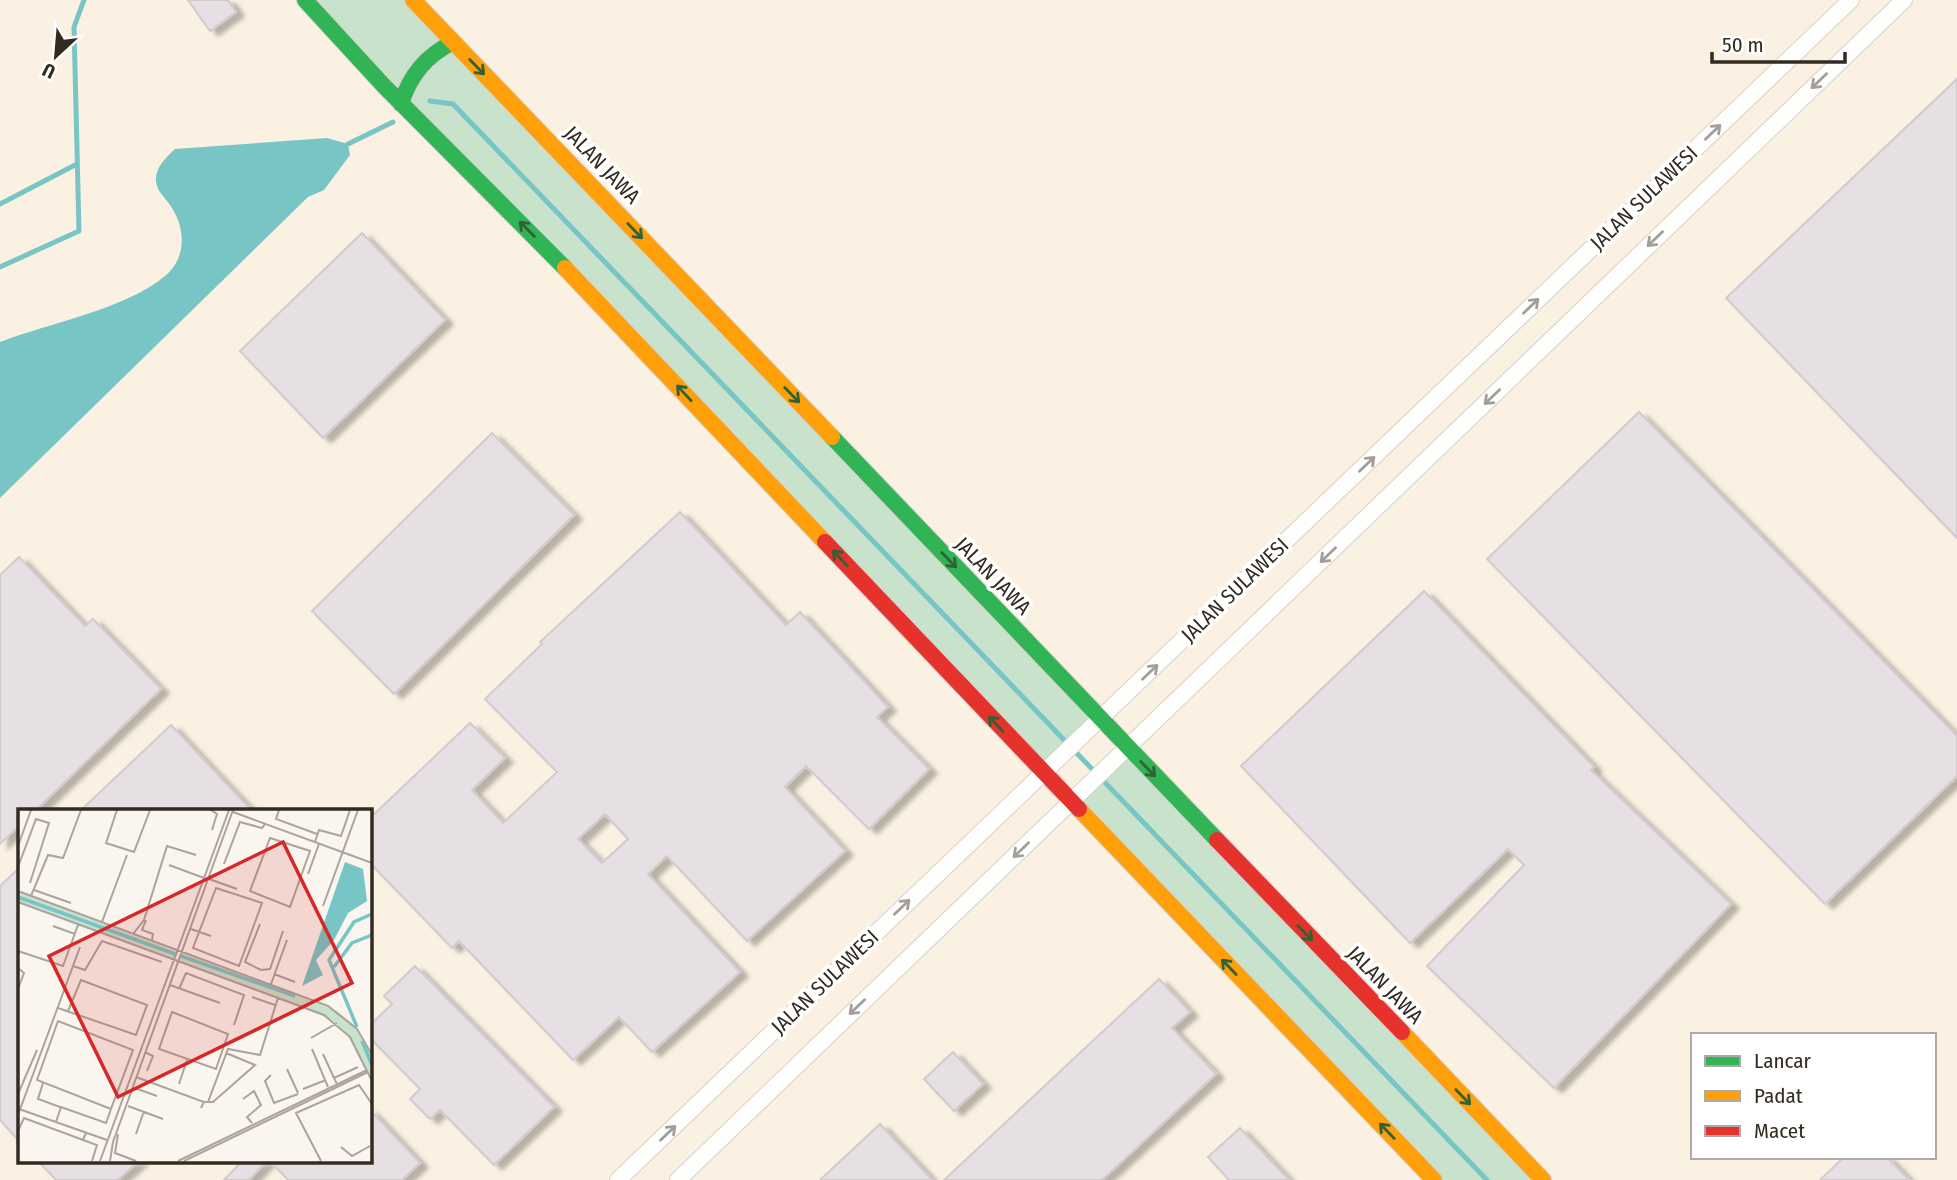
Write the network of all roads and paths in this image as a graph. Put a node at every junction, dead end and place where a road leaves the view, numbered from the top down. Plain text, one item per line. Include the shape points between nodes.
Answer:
1 (305, 0) edge
2 (413, 0) edge
3 (1851, 0) edge
4 (1904, 0) edge
5 (453, 42) junction
6 (401, 104) junction
7 (1095, 724) junction
8 (1122, 753) junction
9 (1043, 774) junction
10 (1071, 802) junction
11 (618, 1180) edge
12 (677, 1180) edge
13 (1434, 1180) edge
14 (1543, 1180) edge

1 - 6 street
2 - 5 street, JALAN JAWA
7 -> 3 street, JALAN SULAWESI
4 -> 8 street, JALAN SULAWESI
5 - 6 street via 419,66
5 -> 7 street, JALAN JAWA
9 -> 6 street via 630,334
7 - 8 street, JALAN JAWA
7 - 9 street, JALAN SULAWESI
8 - 10 street, JALAN SULAWESI
8 -> 14 street, JALAN JAWA
9 - 10 street
11 -> 9 street, JALAN SULAWESI
10 -> 12 street, JALAN SULAWESI
13 -> 10 street

